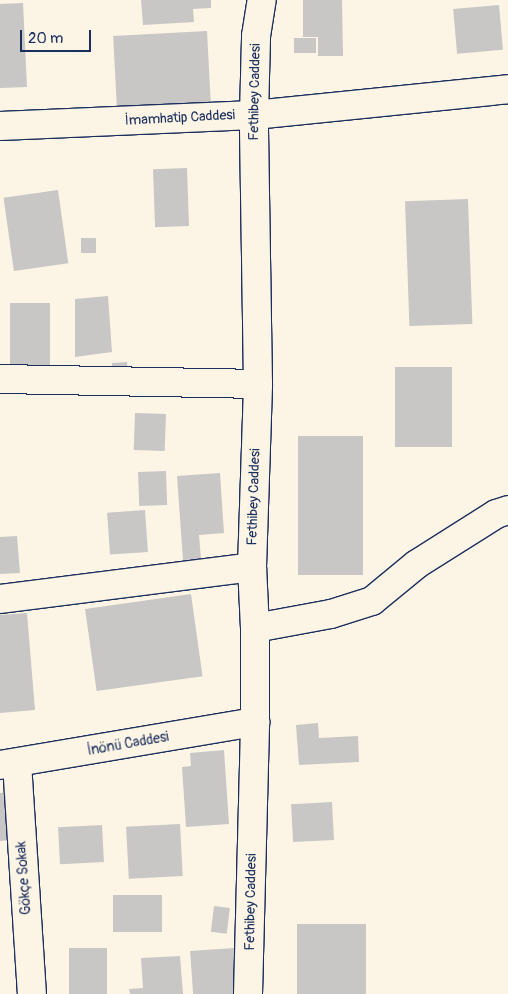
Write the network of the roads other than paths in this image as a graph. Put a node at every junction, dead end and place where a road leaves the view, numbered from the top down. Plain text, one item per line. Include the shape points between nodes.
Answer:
1 (262, 0) edge
2 (508, 89) edge
3 (254, 115) junction
4 (0, 126) edge
5 (0, 379) edge
6 (258, 384) junction
7 (508, 510) edge
8 (252, 567) junction
9 (0, 599) edge
10 (255, 628) junction
11 (255, 722) junction
12 (8, 764) edge
13 (32, 994) edge
14 (248, 994) edge

1 - 3 street, Fethibey Caddesi via 256,36
2 - 3 street, İmamhatip Caddesi
3 - 4 street, İmamhatip Caddesi
3 - 6 street, Fethibey Caddesi
5 - 6 street
6 - 8 street, Fethibey Caddesi
7 - 10 street via 496,514 417,564 372,601 331,614
8 - 9 street
8 - 10 street, Fethibey Caddesi
10 - 11 street, Fethibey Caddesi
11 - 12 street, İnönü Caddesi
11 - 14 street, Fethibey Caddesi
12 - 13 street, Gökçe Sokak

